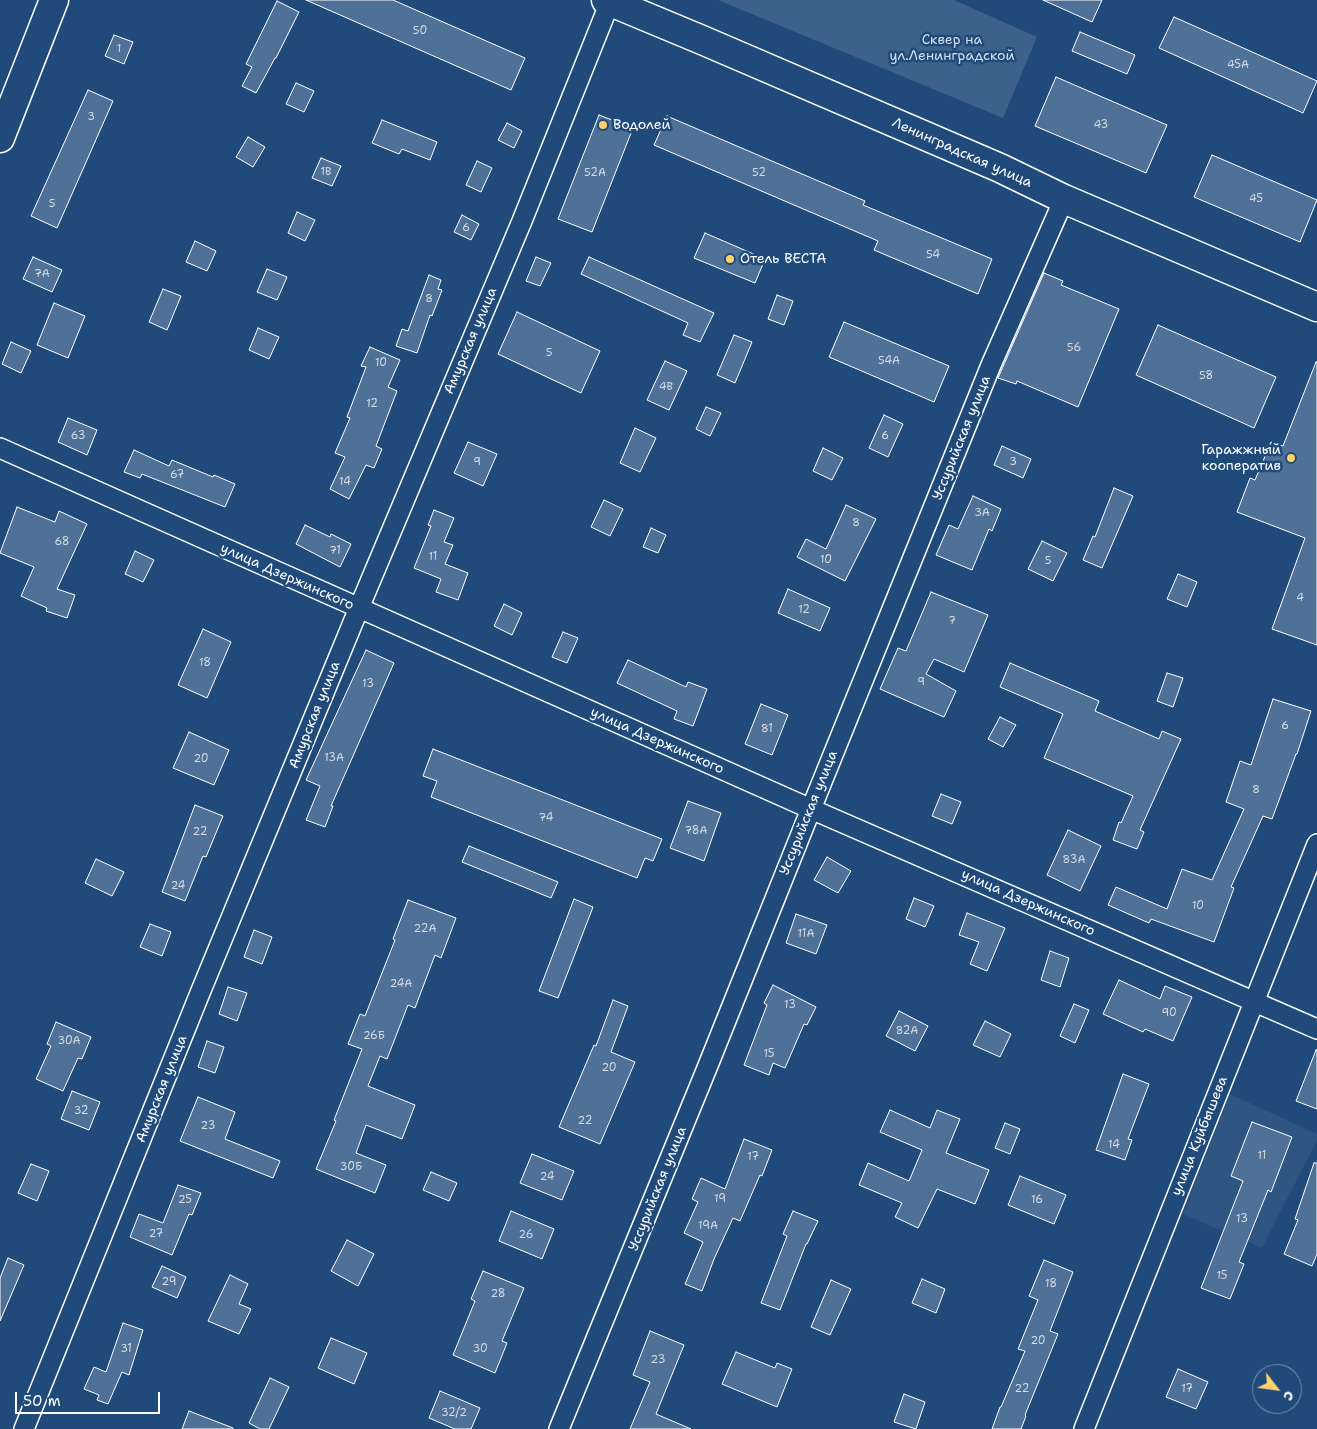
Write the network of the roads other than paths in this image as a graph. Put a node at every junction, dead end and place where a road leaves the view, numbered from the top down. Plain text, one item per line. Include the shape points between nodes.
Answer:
1 (54, 0) edge
2 (608, 1) edge
3 (0, 138) edge
4 (1064, 199) junction
5 (1317, 307) edge
6 (0, 448) edge
7 (359, 608) junction
8 (811, 809) junction
9 (1317, 844) edge
10 (1254, 1002) junction
11 (1317, 1029) edge
12 (24, 1429) edge
13 (560, 1429) edge
14 (1084, 1429) edge

1 - 3 main road
2 - 4 main road, Ленинградская улица via 991,164
2 - 7 street, Амурская улица via 522,221
4 - 5 main road, Ленинградская улица
4 - 8 street, Уссурийская улица via 992,365
6 - 7 street, улица Дзержинского
7 - 8 street, улица Дзержинского
7 - 12 street, Амурская улица
8 - 10 street, улица Дзержинского
8 - 13 street, Уссурийская улица
9 - 10 street, улица Куйбышева
10 - 11 street, улица Дзержинского
10 - 14 street, улица Куйбышева

